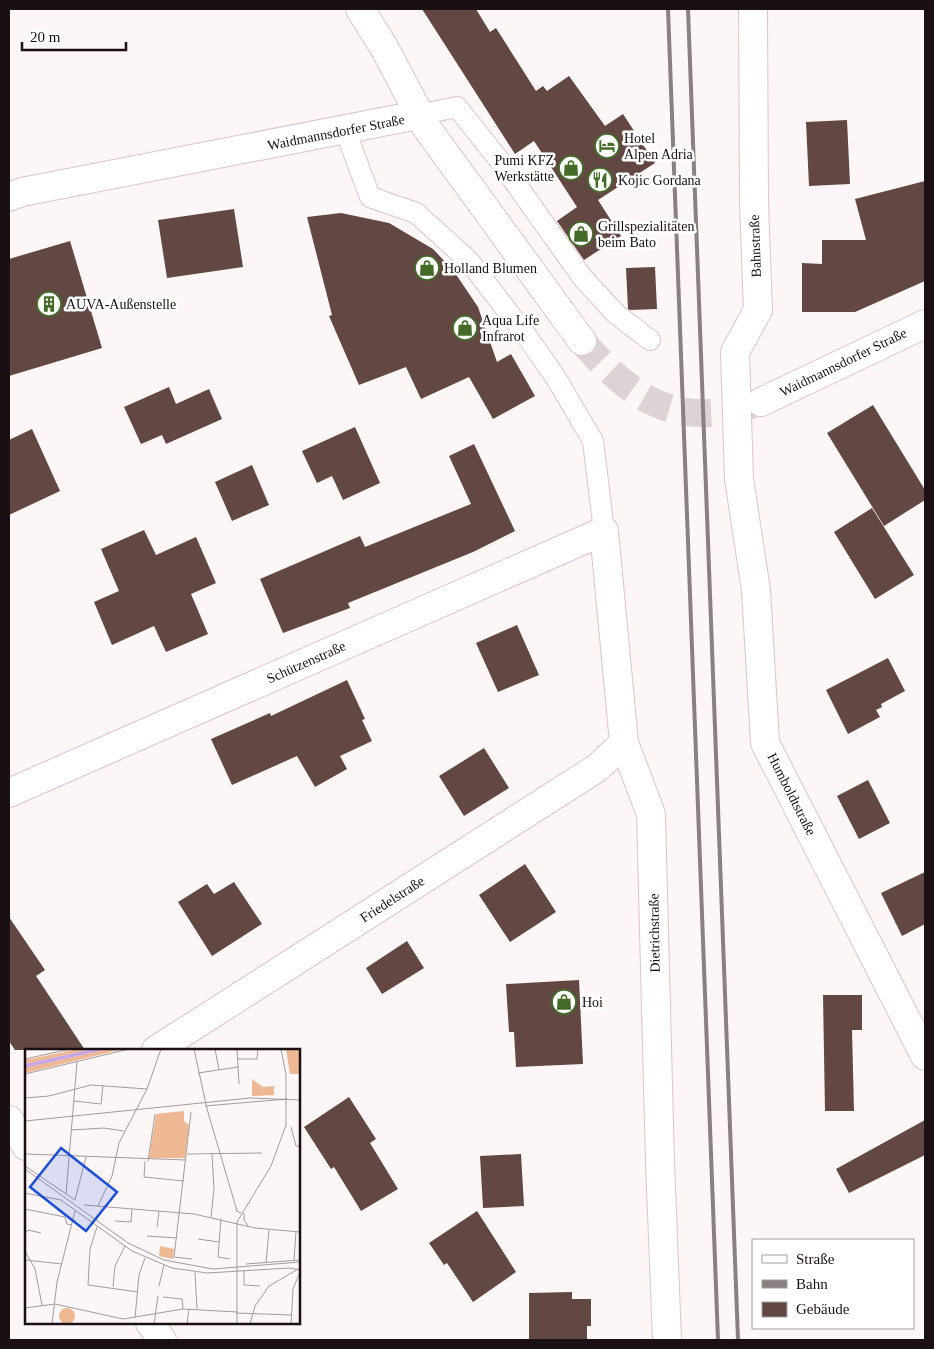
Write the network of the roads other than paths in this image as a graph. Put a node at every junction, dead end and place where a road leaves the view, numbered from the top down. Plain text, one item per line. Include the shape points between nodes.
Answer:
1 (360, 9) edge
2 (753, 9) edge
3 (418, 115) junction
4 (345, 130) junction
5 (9, 197) edge
6 (925, 324) edge
7 (650, 340) dead end
8 (582, 341) tunnel mouth
9 (761, 402) tunnel mouth
10 (739, 479) joint
11 (604, 532) junction
12 (624, 743) junction
13 (9, 793) edge
14 (158, 1049) edge
15 (925, 1056) edge
16 (151, 1324) edge
17 (162, 1340) edge
18 (667, 1340) edge

1 - 3 street via 385,49
2 - 10 street, Bahnstraße via 758,310 736,352
3 - 4 street, Waidmannsdorfer Straße
3 - 7 lane via 457,107 582,277 616,314
3 - 8 street, Waidmannsdorfer Straße
4 - 5 street, Waidmannsdorfer Straße
4 - 11 lane via 370,197 416,213 469,261 556,378 593,441
6 - 9 street, Waidmannsdorfer Straße
10 - 15 street, Humboldtstraße via 756,590 765,743
11 - 12 street, Dietrichstraße
11 - 13 street, Schützenstraße
12 - 14 street, Friedelstraße via 596,768
12 - 18 street, Dietrichstraße via 651,814
16 - 17 street

